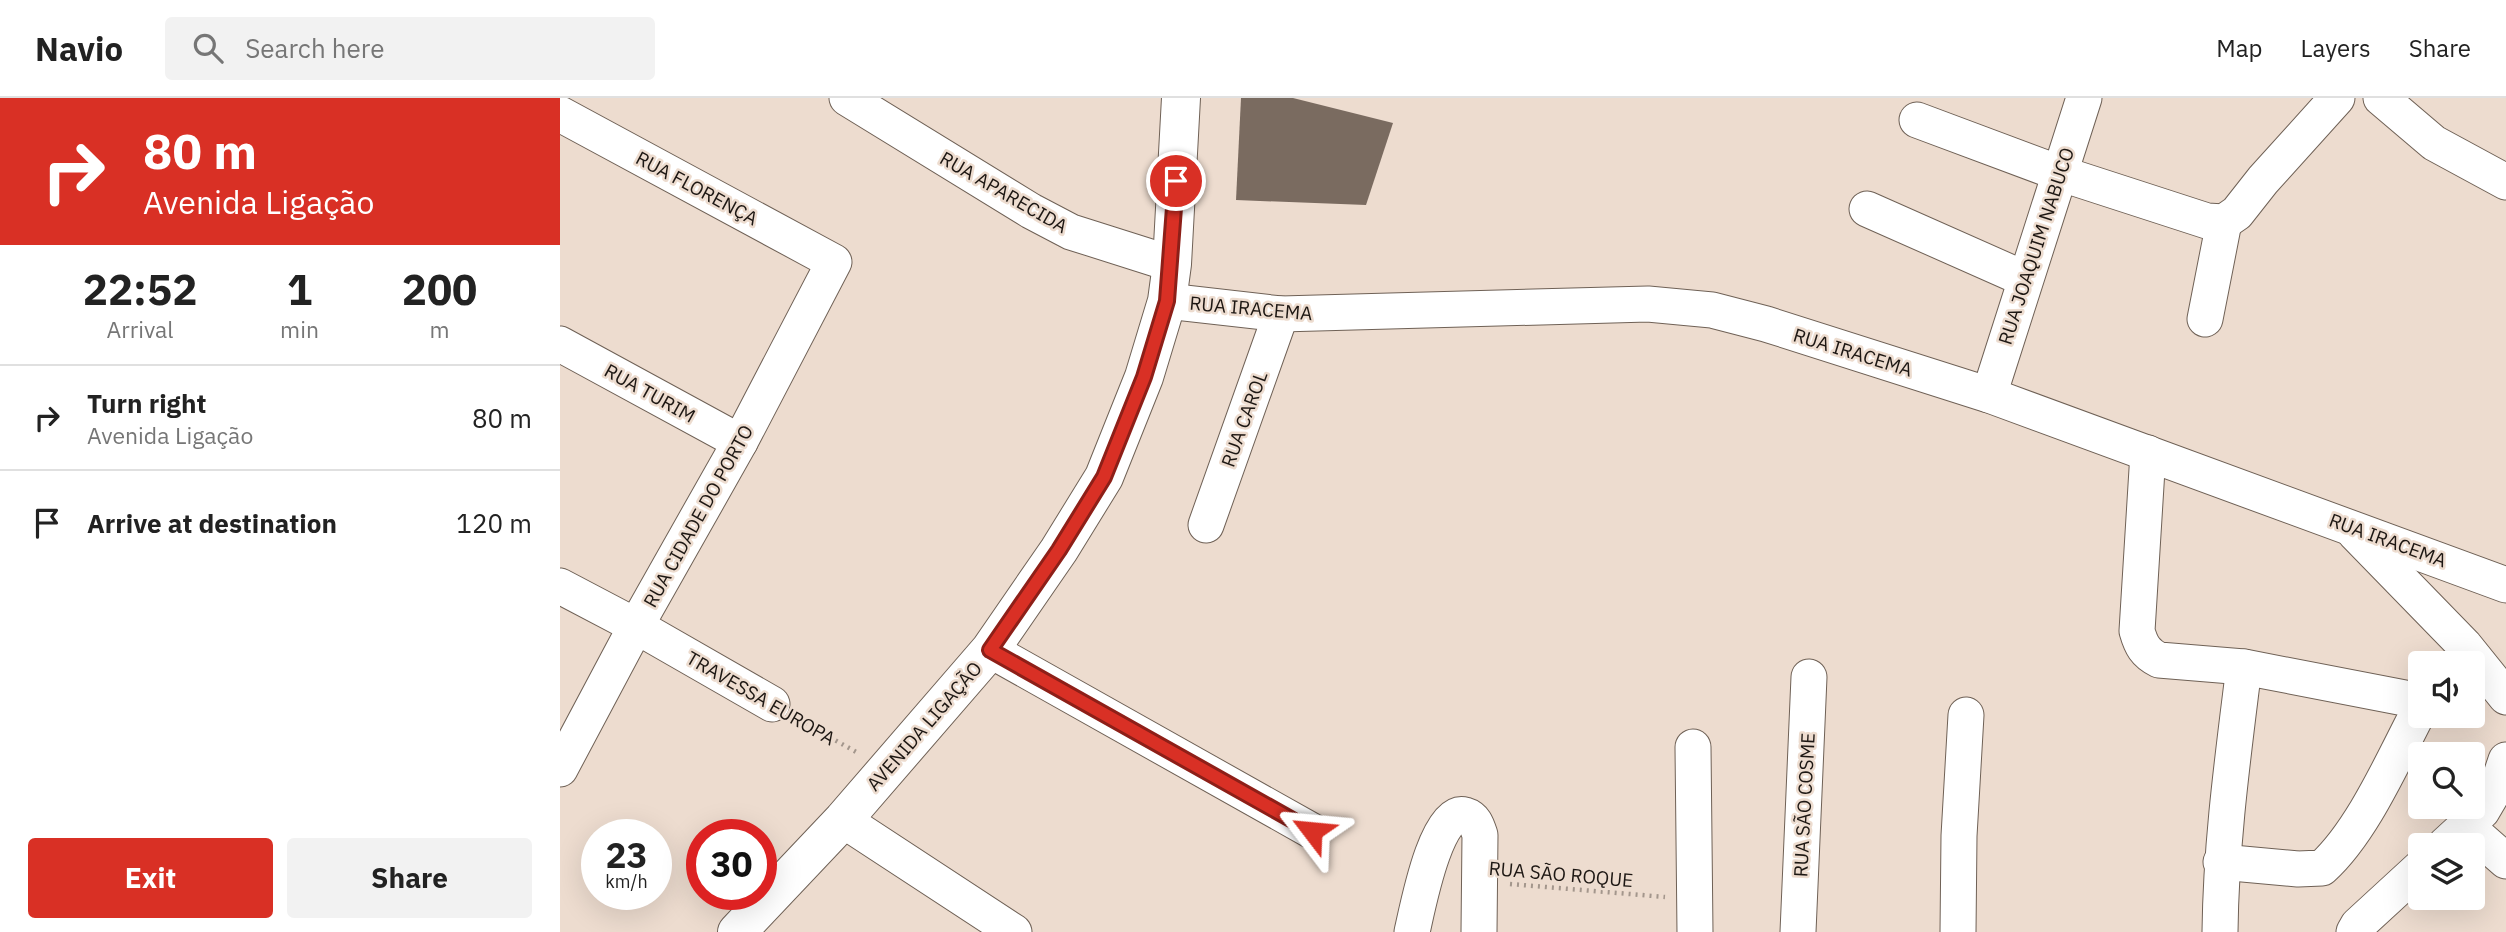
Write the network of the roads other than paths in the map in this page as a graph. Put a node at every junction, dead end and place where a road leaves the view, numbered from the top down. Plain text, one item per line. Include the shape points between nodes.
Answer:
1 (847, 98) edge
2 (1181, 98) edge
3 (2084, 98) edge
4 (2337, 98) edge
5 (2381, 98) edge
6 (560, 114) edge
7 (1917, 120) dead end
8 (2059, 173) junction
9 (2506, 182) edge
10 (1867, 209) dead end
11 (2224, 222) junction
12 (834, 262) joint
13 (2025, 279) junction
14 (1169, 282) junction
15 (1281, 314) junction
16 (2205, 319) dead end
17 (560, 344) edge
18 (1989, 395) junction
19 (740, 442) junction
20 (2148, 453) junction
21 (1206, 524) dead end
22 (2348, 526) junction
23 (2506, 585) edge
24 (560, 586) edge
25 (636, 626) junction
26 (990, 650) junction
27 (2456, 651) edge
28 (2244, 667) junction
29 (1809, 677) dead end
30 (2485, 678) edge
31 (2506, 697) edge
32 (2408, 699) edge
33 (772, 704) road end
34 (1966, 715) dead end
35 (2410, 728) edge
36 (1693, 747) dead end
37 (2506, 760) edge
38 (560, 769) edge
39 (843, 820) junction
40 (1312, 831) dead end
41 (2458, 833) edge
42 (2485, 851) edge
43 (2506, 861) edge
44 (2221, 862) junction
45 (2408, 879) edge
46 (1695, 916) edge
47 (737, 932) edge
48 (1014, 932) edge
49 (1412, 932) edge
50 (1479, 932) edge
51 (1798, 932) edge
52 (1958, 932) edge
53 (2220, 932) edge
54 (2354, 932) edge

1 - 14 street, RUA APARECIDA via 1031,211
2 - 14 main road, AVENIDA LIGAÇÃO
3 - 8 street, RUA JOAQUIM NABUCO
4 - 11 street via 2237,213
5 - 9 street via 2434,143
6 - 12 street, RUA FLORENÇA
7 - 8 street
8 - 11 street via 2207,221
8 - 13 street, RUA JOAQUIM NABUCO
10 - 13 street
11 - 16 street
12 - 19 street, RUA CIDADE DO PORTO
13 - 18 street, RUA JOAQUIM NABUCO
14 - 15 street, RUA IRACEMA
14 - 26 main road, AVENIDA LIGAÇÃO via 1144,377 1104,477
15 - 18 street, RUA IRACEMA via 1568,304 1712,310
15 - 21 street, RUA CAROL
17 - 19 street, RUA TURIM
18 - 20 street, RUA IRACEMA
19 - 25 street, RUA CIDADE DO PORTO
20 - 22 street, RUA IRACEMA
20 - 28 street via 2137,631 2141,645 2159,660
22 - 23 street, RUA IRACEMA
22 - 27 street
24 - 25 street, TRAVESSA EUROPA
25 - 33 street, TRAVESSA EUROPA
25 - 38 street, RUA CIDADE DO PORTO
26 - 39 main road, AVENIDA LIGAÇÃO
26 - 40 street
28 - 32 street
28 - 44 street
29 - 51 street, RUA SÃO COSME
30 - 31 street
34 - 52 street
35 - 44 street via 2365,810 2336,855 2322,868
36 - 46 street
37 - 41 street via 2482,811
39 - 47 main road, AVENIDA LIGAÇÃO
39 - 48 street
42 - 43 street
44 - 53 street
45 - 54 street
49 - 50 street via 1425,876 1444,825 1459,814 1475,821 1480,835

